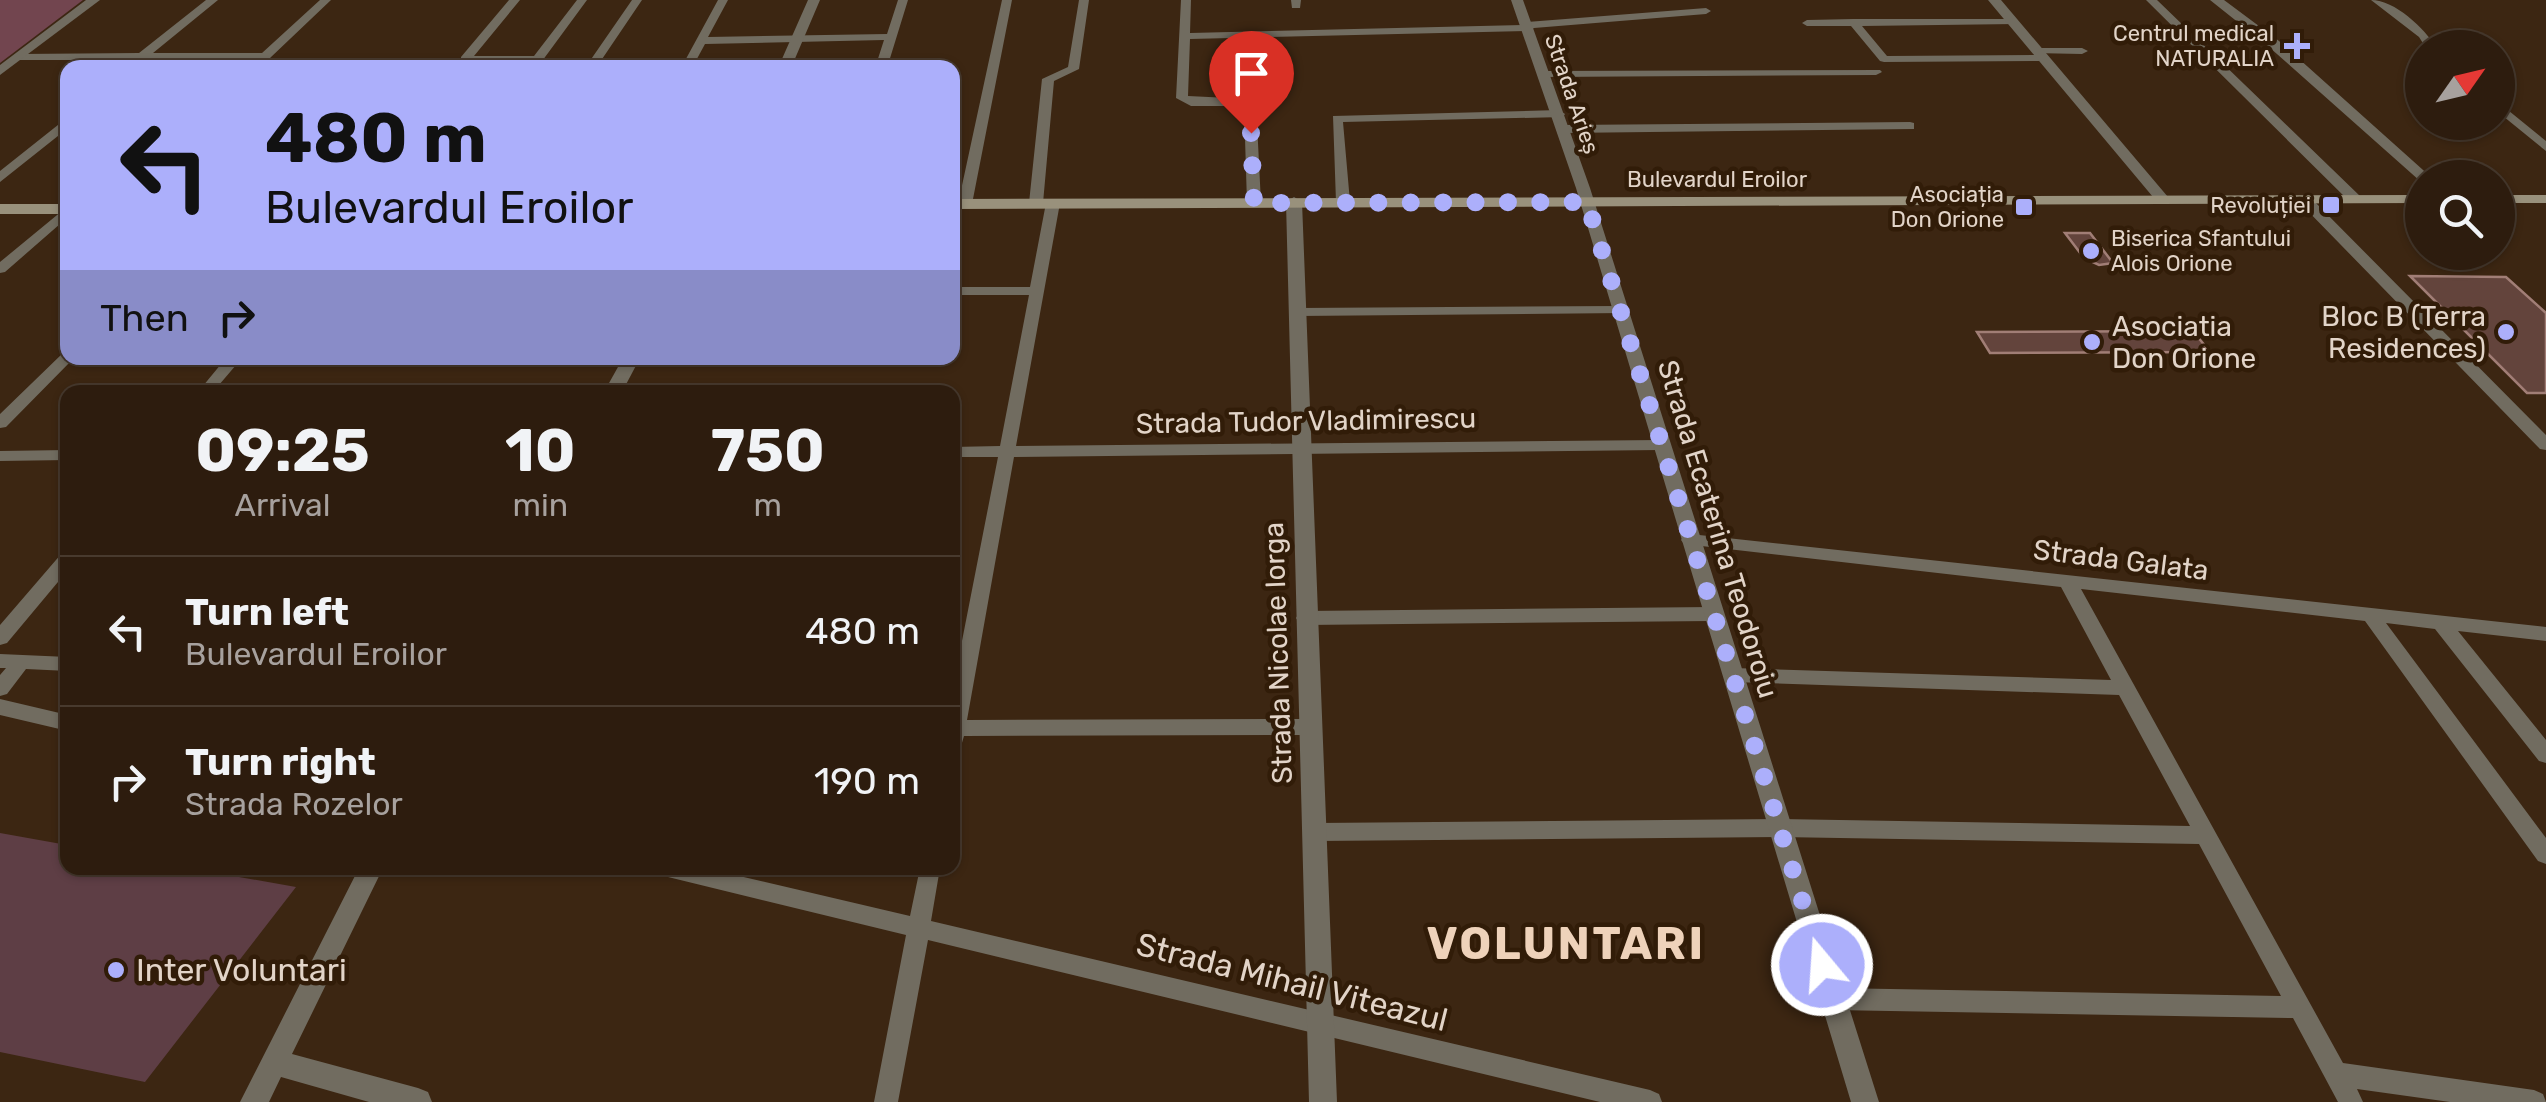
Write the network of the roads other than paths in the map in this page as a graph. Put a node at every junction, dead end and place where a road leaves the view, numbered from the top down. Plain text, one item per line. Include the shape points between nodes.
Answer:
1 (94, 0) edge
2 (212, 0) edge
3 (326, 0) edge
4 (515, 0) edge
5 (582, 0) edge
6 (637, 0) edge
7 (723, 0) edge
8 (814, 0) edge
9 (903, 0) edge
10 (1008, 0) edge
11 (1186, 0) edge
12 (1517, 0) edge
13 (1994, 0) edge
14 (2151, 0) edge
15 (2216, 0) edge
16 (2376, 0) edge
17 (1083, 7) edge
18 (1706, 10) dead end
19 (1807, 22) dead end
20 (1853, 22) junction
21 (2012, 22) junction
22 (1528, 26) junction
23 (2415, 30) edge
24 (1184, 36) junction
25 (891, 38) junction
26 (796, 39) junction
27 (700, 41) junction
28 (2082, 51) dead end
29 (2040, 54) junction
30 (266, 56) junction
31 (19, 57) junction
32 (142, 57) junction
33 (139, 60) edge
34 (262, 60) edge
35 (465, 60) edge
36 (536, 60) edge
37 (596, 60) edge
38 (690, 60) edge
39 (787, 60) edge
40 (884, 60) edge
41 (0, 71) edge
42 (1876, 72) dead end
43 (1546, 74) junction
44 (2515, 120) edge
45 (1562, 121) junction
46 (1910, 126) dead end
47 (60, 127) edge
48 (2546, 146) edge
49 (2405, 161) edge
50 (0, 178) edge
51 (2405, 199) edge
52 (2515, 199) edge
53 (2546, 199) edge
54 (960, 200) edge
55 (2164, 200) junction
56 (2305, 200) junction
57 (2356, 200) junction
58 (1294, 202) junction
59 (1342, 202) junction
60 (1587, 202) junction
61 (1254, 203) junction
62 (960, 204) edge
63 (1045, 204) junction
64 (0, 209) edge
65 (60, 209) edge
66 (60, 216) edge
67 (0, 268) edge
68 (960, 291) edge
69 (1038, 291) junction
70 (1618, 310) junction
71 (1298, 312) junction
72 (60, 364) edge
73 (228, 365) edge
74 (211, 385) edge
75 (0, 423) edge
76 (1660, 445) junction
77 (2546, 445) edge
78 (1302, 449) junction
79 (960, 452) edge
80 (1007, 452) junction
81 (60, 455) edge
82 (0, 456) edge
83 (1690, 540) junction
84 (60, 567) edge
85 (2067, 581) junction
86 (1712, 614) junction
87 (2370, 616) junction
88 (1305, 618) junction
89 (2442, 624) junction
90 (2546, 634) edge
91 (0, 638) edge
92 (960, 659) edge
93 (10, 662) edge
94 (60, 664) edge
95 (1732, 676) junction
96 (0, 688) edge
97 (2124, 688) junction
98 (0, 706) edge
99 (60, 721) edge
100 (1310, 728) junction
101 (960, 737) edge
102 (2546, 755) edge
103 (1780, 828) junction
104 (1316, 832) junction
105 (2205, 835) junction
106 (2546, 855) edge
107 (368, 875) edge
108 (699, 875) edge
109 (929, 875) edge
110 (920, 925) junction
111 (1833, 999) junction
112 (2299, 1007) junction
113 (1321, 1023) junction
114 (274, 1062) junction
115 (2335, 1074) junction
116 (254, 1102) edge
117 (418, 1102) edge
118 (886, 1102) edge
119 (1323, 1102) edge
120 (1650, 1102) edge
121 (1865, 1102) edge
122 (2351, 1102) edge
123 (2534, 1102) edge

1 - 31 street
2 - 32 street
3 - 30 street
4 - 35 street
5 - 36 street
6 - 37 street
7 - 27 street
8 - 26 street
9 - 25 street
10 - 54 street
11 - 24 street
12 - 22 street, Strada Arieș
13 - 21 street
14 - 57 street
15 - 49 street
16 - 23 street
17 - 63 street via 1072,69 1048,79
18 - 22 street
19 - 20 street
20 - 21 street
20 - 29 street via 1884,58
21 - 29 street
22 - 24 street
22 - 43 street, Strada Arieș
24 - 61 street via 1185,101 1250,103
25 - 26 street
25 - 40 street
26 - 27 street
26 - 39 street
27 - 38 street
28 - 29 street
29 - 55 street
30 - 32 street
30 - 34 street
31 - 32 street
31 - 41 street
32 - 33 street
42 - 43 street
43 - 45 street, Strada Arieș
44 - 48 street
45 - 46 street
45 - 59 street via 1337,119
45 - 60 street, Strada Arieș
47 - 50 street
51 - 57 main road, Bulevardul Eroilor
52 - 53 main road
55 - 56 main road, Bulevardul Eroilor
55 - 60 main road, Bulevardul Eroilor
56 - 57 main road, Bulevardul Eroilor
56 - 77 street
58 - 59 main road, Bulevardul Eroilor
58 - 61 main road, Bulevardul Eroilor
58 - 71 street, Strada Nicolae Iorga
59 - 60 main road, Bulevardul Eroilor
60 - 70 street, Strada Ecaterina Teodoroiu
61 - 63 main road, Bulevardul Eroilor
62 - 63 main road, Bulevardul Eroilor
63 - 69 street
64 - 65 main road
66 - 67 street
68 - 69 street
69 - 80 street
70 - 71 street
70 - 76 street, Strada Ecaterina Teodoroiu
71 - 78 street, Strada Nicolae Iorga
72 - 75 street
73 - 74 street
76 - 78 street, Strada Tudor Vladimirescu
76 - 83 street, Strada Ecaterina Teodoroiu
78 - 80 street, Strada Tudor Vladimirescu
78 - 88 street, Strada Nicolae Iorga
79 - 80 street, Strada Tudor Vladimirescu
80 - 92 street
81 - 82 street
83 - 85 street, Strada Galata
83 - 86 street, Strada Ecaterina Teodoroiu
84 - 91 street
85 - 87 street, Strada Galata
85 - 97 street
86 - 88 street
86 - 95 street, Strada Ecaterina Teodoroiu
87 - 89 street, Strada Galata
87 - 106 street
88 - 100 street, Strada Nicolae Iorga
89 - 90 street, Strada Galata
89 - 102 street
93 - 94 street
93 - 96 street
95 - 97 street
95 - 103 street, Strada Ecaterina Teodoroiu
97 - 105 street
98 - 99 street
100 - 101 street
100 - 104 street, Strada Nicolae Iorga
103 - 104 street
103 - 105 street
103 - 111 street, Strada Ecaterina Teodoroiu
104 - 113 street, Strada Nicolae Iorga
105 - 112 street
107 - 114 street
108 - 110 street, Strada Mihail Viteazul
109 - 110 street
110 - 113 street, Strada Mihail Viteazul
110 - 118 street
111 - 112 street
111 - 121 street, Strada Ecaterina Teodoroiu
112 - 115 street
113 - 119 street, Strada Nicolae Iorga
113 - 120 street, Strada Mihail Viteazul
114 - 116 street
114 - 117 street
115 - 122 street
115 - 123 street

